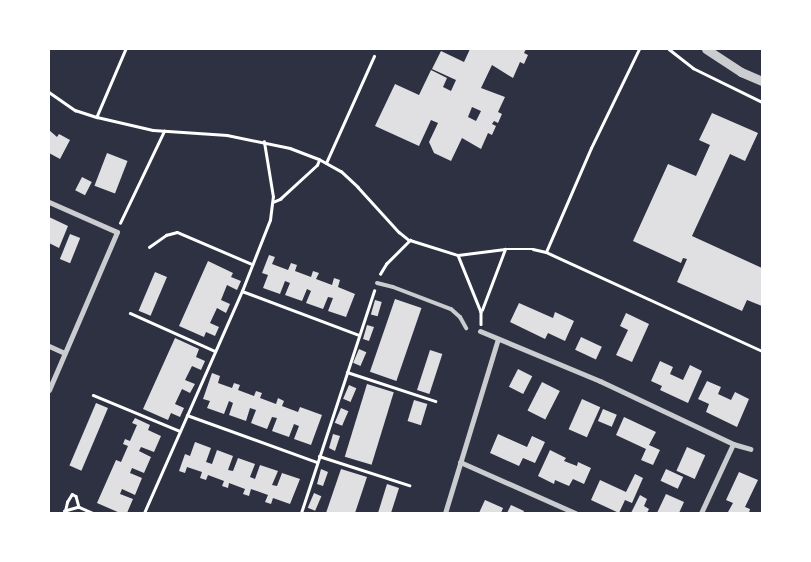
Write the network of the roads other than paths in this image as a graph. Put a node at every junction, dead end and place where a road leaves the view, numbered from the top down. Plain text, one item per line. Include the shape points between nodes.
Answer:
1 (706, 49) edge
2 (762, 81) edge
3 (49, 202) edge
4 (377, 283) road end
5 (466, 328) dead end
6 (480, 331) road end
7 (498, 339) junction
8 (49, 346) edge
9 (65, 353) junction
10 (49, 390) edge
11 (733, 444) junction
12 (750, 449) dead end
13 (460, 462) junction
14 (445, 513) edge
15 (575, 513) edge
16 (701, 513) edge

1 - 2 street via 741,72
3 - 9 street via 117,232
4 - 5 lane via 451,309
6 - 7 street
7 - 11 street via 600,381
7 - 13 street
8 - 9 street
9 - 10 street
11 - 12 street
11 - 16 street
13 - 14 street
13 - 15 street

